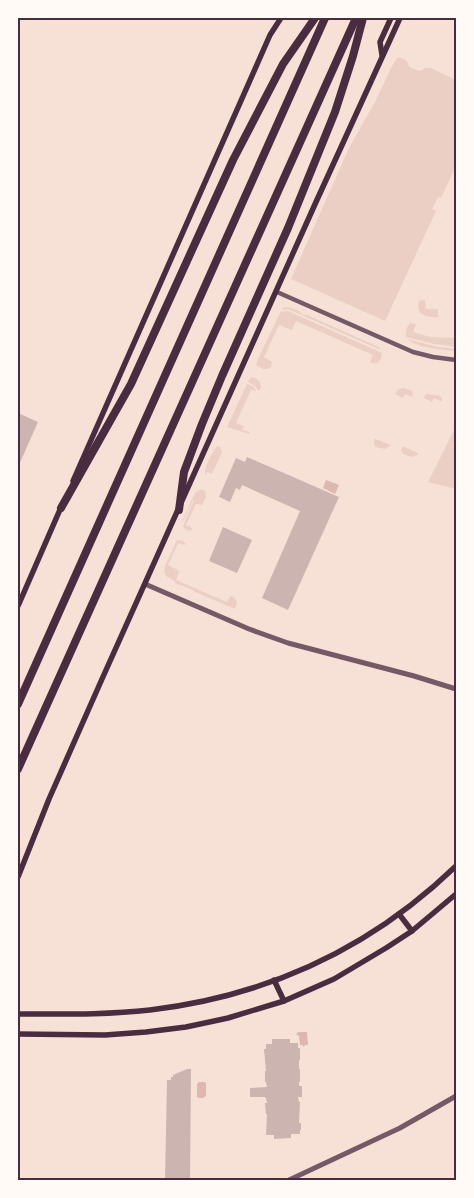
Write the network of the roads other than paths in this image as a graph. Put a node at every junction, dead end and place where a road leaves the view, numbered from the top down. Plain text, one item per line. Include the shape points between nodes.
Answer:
1 (281, 18) edge
2 (315, 18) edge
3 (325, 18) edge
4 (356, 18) edge
5 (363, 18) edge
6 (391, 18) edge
7 (400, 18) edge
8 (382, 57) junction
9 (276, 292) junction
10 (456, 360) edge
11 (60, 508) junction
12 (179, 510) junction
13 (145, 584) junction
14 (18, 606) edge
15 (456, 689) edge
16 (18, 704) edge
17 (18, 769) edge
18 (456, 866) edge
19 (18, 877) edge
20 (456, 894) edge
21 (399, 914) junction
22 (412, 931) junction
23 (274, 980) junction
24 (284, 1001) junction
25 (18, 1014) edge
26 (18, 1034) edge
27 (456, 1096) edge
28 (289, 1180) edge

1 - 11 main road via 270,35
2 - 11 highway via 283,64 237,151 131,384
3 - 16 highway
4 - 17 highway
5 - 12 highway via 335,112 184,472
6 - 8 main road via 380,42
7 - 8 main road
8 - 9 main road
9 - 10 street via 413,352
9 - 12 main road
11 - 14 main road
12 - 13 main road
13 - 15 street via 249,630
13 - 19 main road
18 - 21 main road
20 - 22 main road
21 - 22 main road
21 - 23 main road via 330,957
22 - 24 main road via 334,979
23 - 24 main road
23 - 25 main road via 225,996 149,1010 106,1014
24 - 26 main road via 228,1018 146,1032
27 - 28 street via 400,1128

